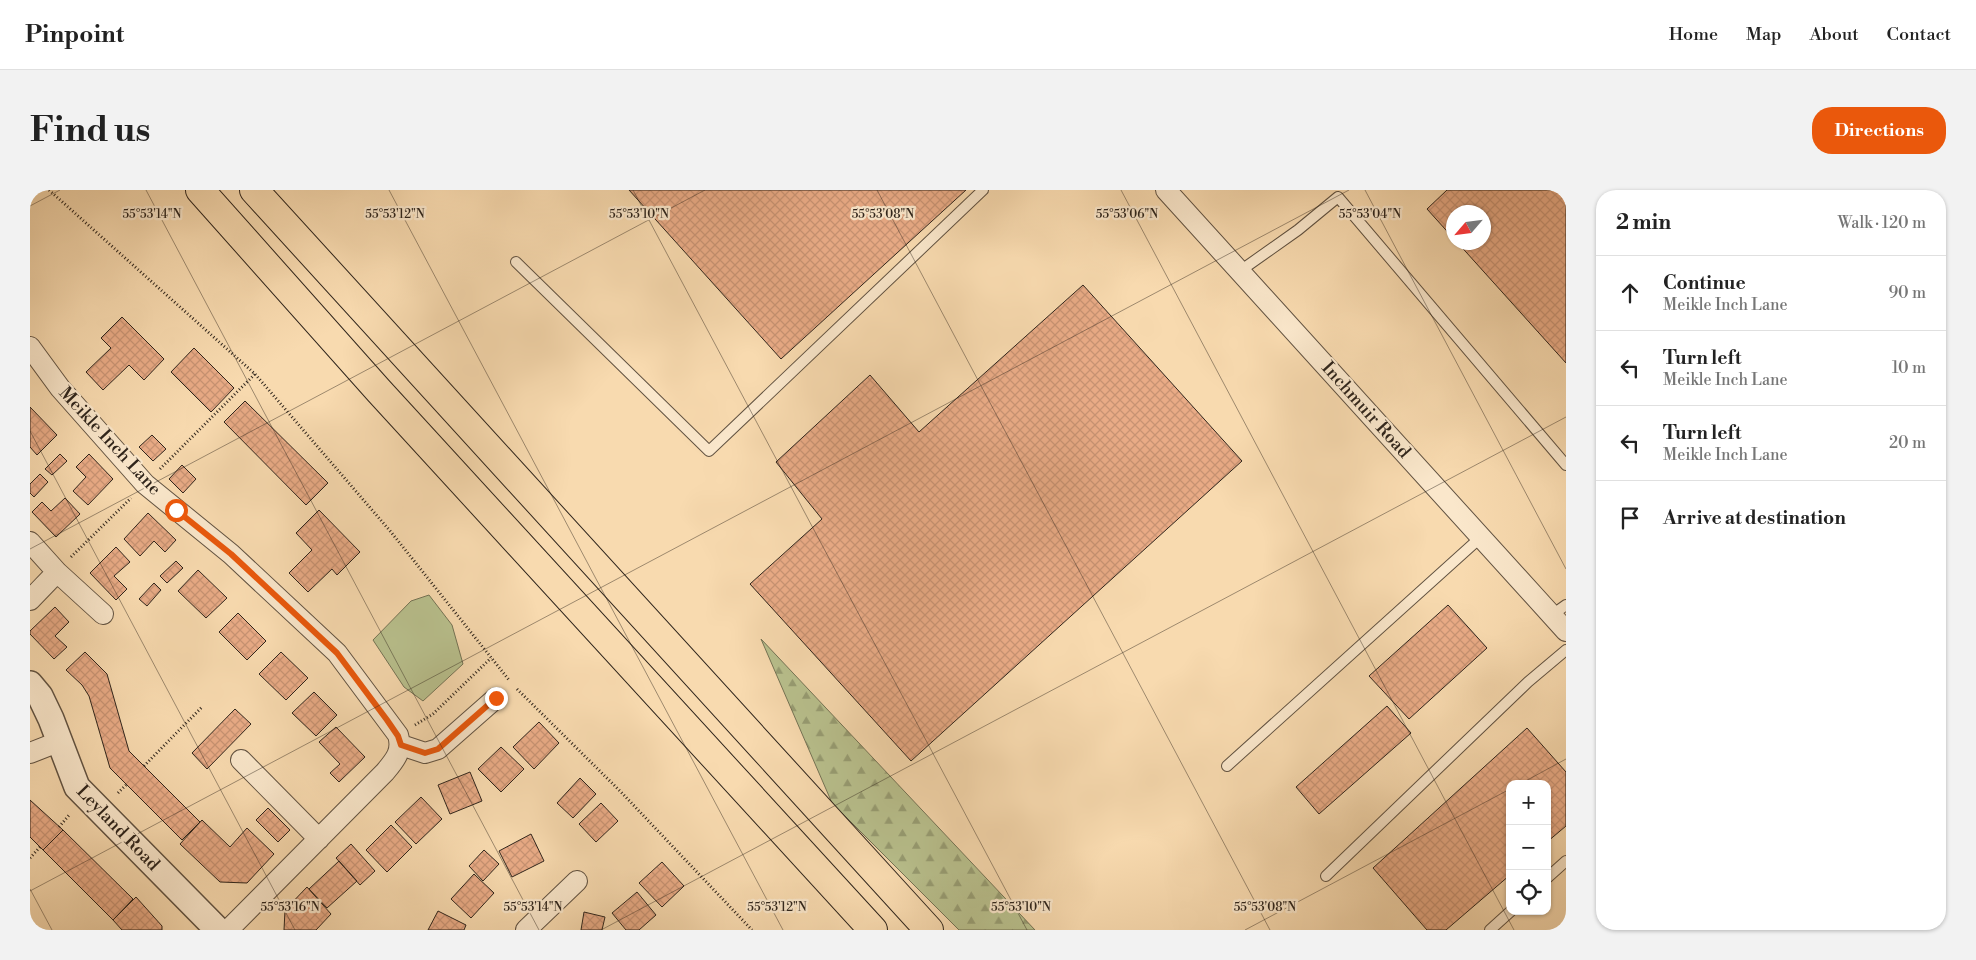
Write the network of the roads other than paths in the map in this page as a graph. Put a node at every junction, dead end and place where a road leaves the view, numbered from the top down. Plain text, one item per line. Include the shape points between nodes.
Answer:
1 (200, 190) edge
2 (254, 190) edge
3 (983, 190) edge
4 (1166, 190) edge
5 (1342, 194) edge
6 (516, 262) dead end
7 (1240, 271) junction
8 (30, 347) edge
9 (1566, 465) edge
10 (1481, 537) junction
11 (30, 542) edge
12 (57, 572) junction
13 (30, 600) edge
14 (1559, 610) edge
15 (103, 614) dead end
16 (1566, 631) edge
17 (1566, 650) edge
18 (30, 684) edge
19 (496, 698) dead end
20 (400, 740) junction
21 (58, 742) junction
22 (30, 753) edge
23 (241, 760) dead end
24 (1227, 766) dead end
25 (319, 839) junction
26 (1566, 861) edge
27 (1551, 874) edge
28 (1326, 876) dead end
29 (577, 882) dead end
30 (1507, 915) edge
31 (218, 930) edge
32 (228, 930) edge
33 (526, 930) edge
34 (873, 930) edge
35 (929, 930) edge
36 (1490, 930) edge

1 - 34 main road
2 - 35 main road
3 - 6 lane via 709,451
4 - 7 street, Inchmuir Road
5 - 7 lane
5 - 9 lane
7 - 10 street, Inchmuir Road
8 - 20 street, Meikle Inch Lane via 71,401 145,484 231,554 337,653
10 - 14 street, Inchmuir Road
10 - 24 lane
11 - 12 street
12 - 13 street
12 - 15 street
14 - 16 street, Inchmuir Road
17 - 28 lane via 1528,682
18 - 21 street, Leyland Road via 40,696
19 - 20 street via 438,749 425,753
20 - 25 street via 397,756 385,772
21 - 22 street
21 - 31 street, Leyland Road via 77,787 85,797
23 - 25 street
25 - 32 street
26 - 27 lane
29 - 33 street
30 - 36 lane

